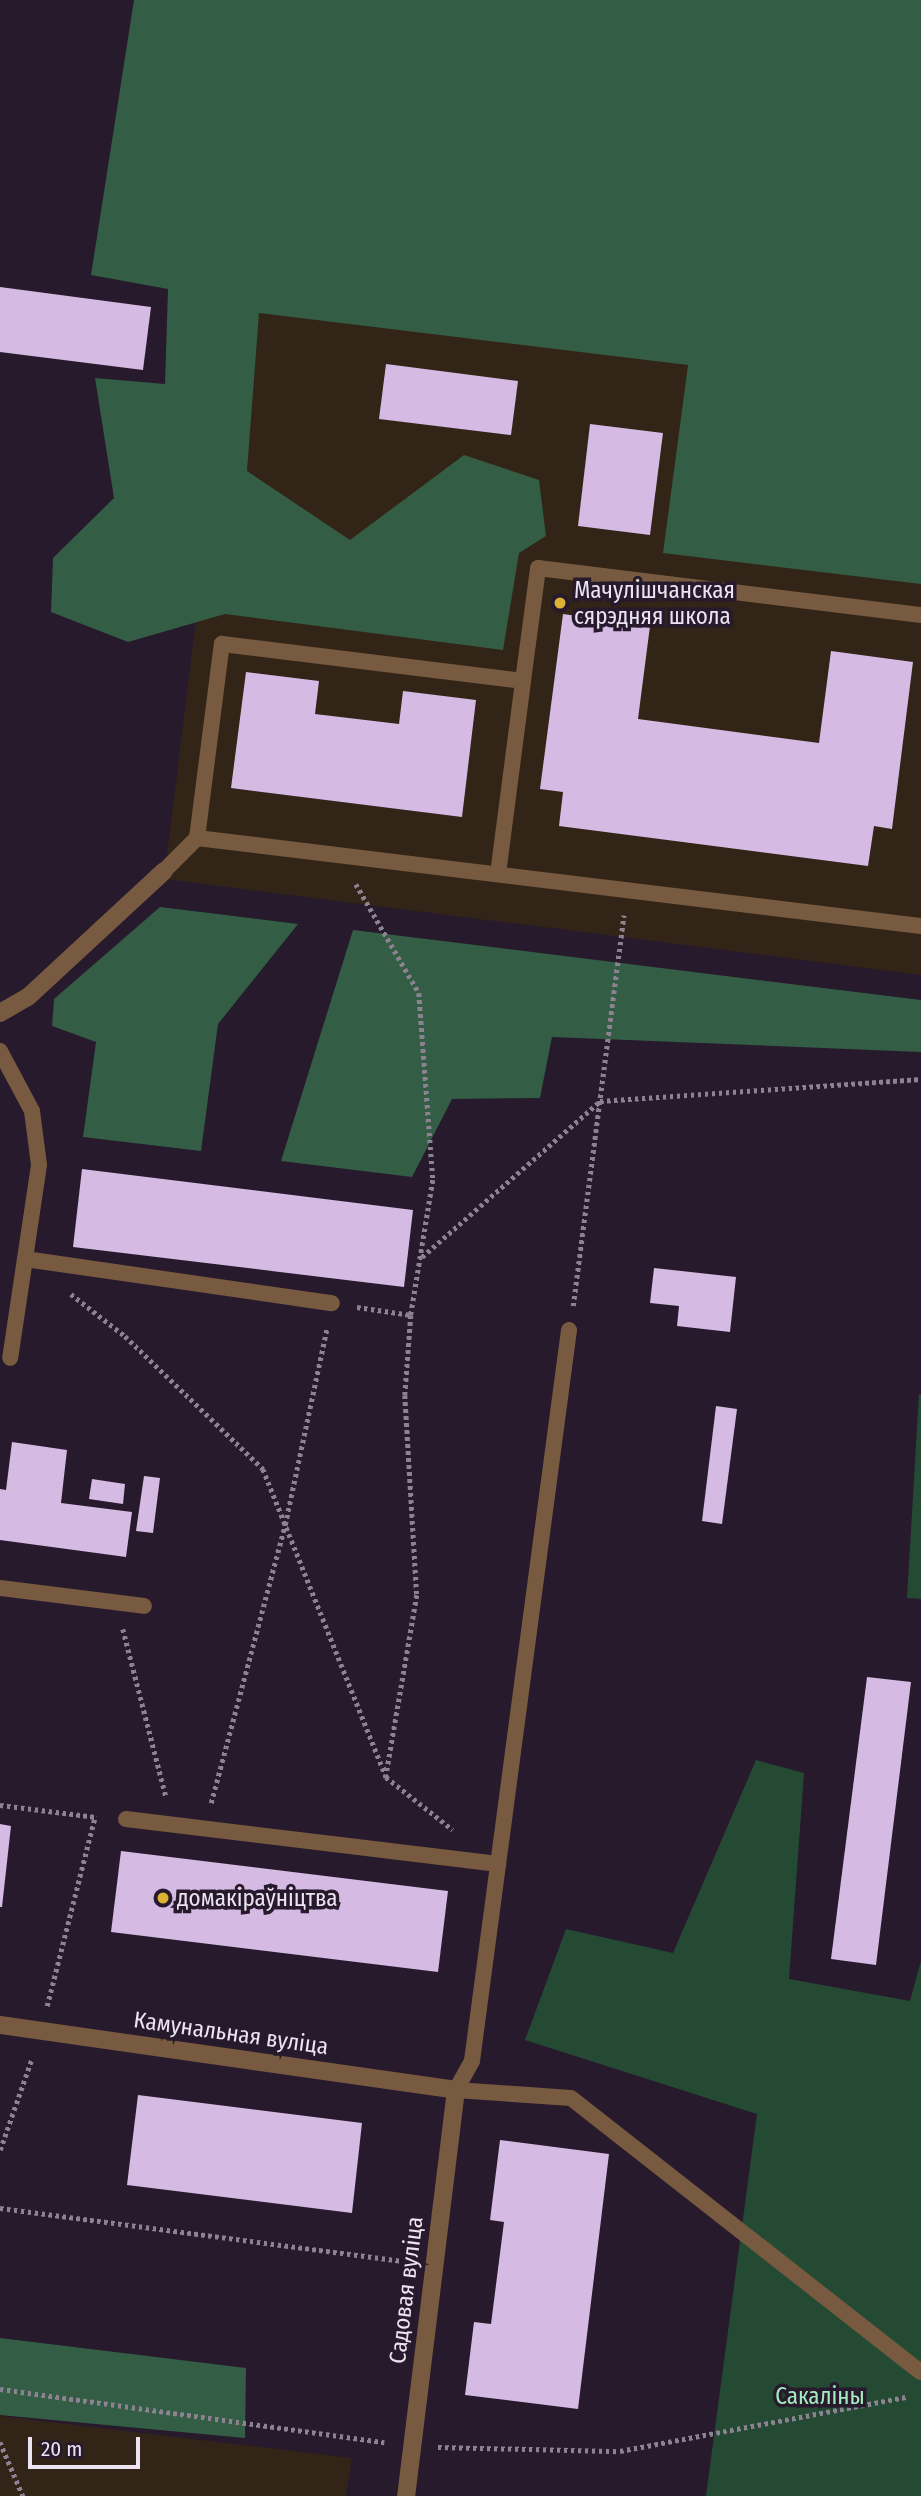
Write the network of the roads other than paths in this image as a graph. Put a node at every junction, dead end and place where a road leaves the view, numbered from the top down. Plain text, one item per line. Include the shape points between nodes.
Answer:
1 (921, 615) edge
2 (523, 681) junction
3 (197, 838) junction
4 (164, 871) joint
5 (498, 874) junction
6 (921, 926) edge
7 (0, 1013) edge
8 (0, 1051) edge
9 (25, 1259) junction
10 (332, 1303) road end
11 (569, 1330) road end
12 (10, 1359) dead end
13 (0, 1588) edge
14 (144, 1606) dead end
15 (126, 1819) road end
16 (498, 1864) junction
17 (0, 2025) edge
18 (456, 2090) junction
19 (921, 2372) edge
20 (406, 2496) edge

1 - 2 lane via 538,568
2 - 3 lane via 222,645
2 - 5 lane
3 - 4 lane
3 - 5 lane
4 - 7 street via 28,997
5 - 6 lane
8 - 9 lane via 32,1111 39,1165
9 - 10 lane
9 - 12 lane
11 - 16 lane
13 - 14 lane
15 - 16 lane
16 - 18 lane via 472,2061
17 - 18 street, Камунальная вуліца
18 - 19 lane via 571,2098
18 - 20 street, Садовая вуліца

